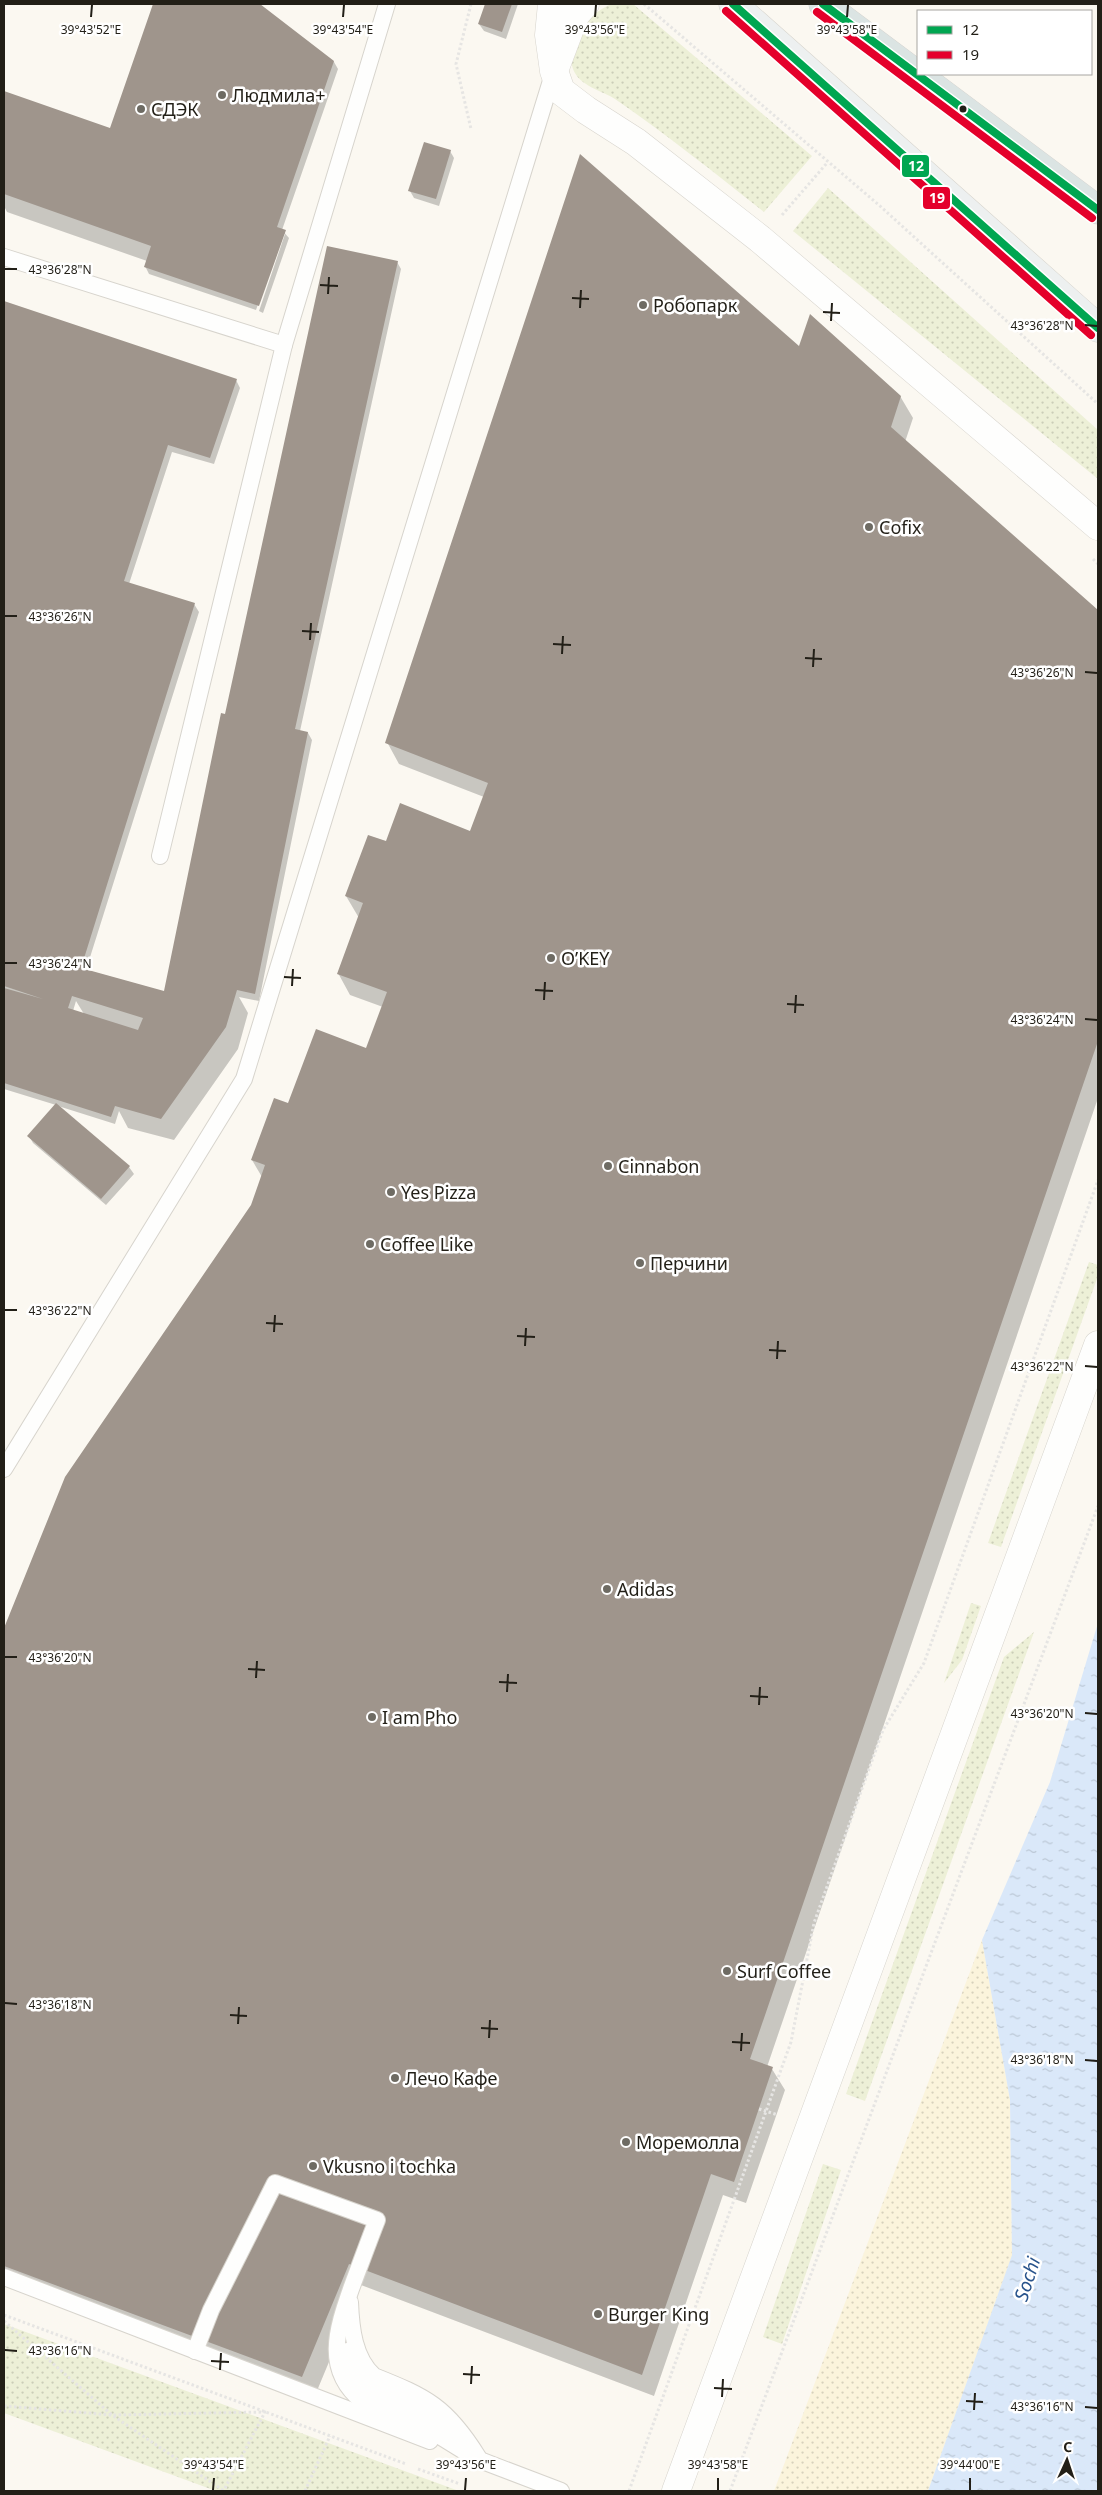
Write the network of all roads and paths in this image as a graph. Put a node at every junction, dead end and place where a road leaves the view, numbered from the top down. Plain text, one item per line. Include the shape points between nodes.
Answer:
1 (388, 4) edge
2 (471, 4) edge
3 (552, 4) edge
4 (585, 4) edge
5 (644, 4) edge
6 (824, 4) edge
7 (734, 5) edge
8 (554, 71) junction
9 (917, 74) edge
10 (918, 75) edge
11 (471, 130) dead end
12 (827, 163) junction
13 (1098, 210) edge
14 (760, 239) junction
15 (4, 257) edge
16 (1098, 328) edge
17 (284, 345) junction
18 (1098, 404) edge
19 (1098, 526) edge
20 (160, 856) dead end
21 (1098, 1180) edge
22 (1098, 1345) edge
23 (4, 1469) edge
24 (1098, 1506) edge
25 (758, 2109) dead end
26 (766, 2112) junction
27 (781, 2116) dead end
28 (4, 2278) edge
29 (349, 2295) junction
30 (4, 2315) edge
31 (4, 2321) edge
32 (195, 2351) junction
33 (4, 2406) edge
34 (265, 2412) junction
35 (112, 2415) junction
36 (330, 2436) junction
37 (480, 2460) junction
38 (462, 2485) dead end
39 (224, 2490) edge
40 (305, 2491) edge
41 (561, 2491) edge
42 (629, 2491) edge
43 (676, 2491) edge
44 (730, 2491) edge

1 - 17 lane
2 - 11 path via 456,64
3 - 8 street via 549,35
4 - 8 street via 575,15
5 - 12 path
6 - 9 main road
7 - 16 main road
8 - 14 street via 561,91 636,142
8 - 23 lane via 244,1079
10 - 13 main road
12 - 14 path
12 - 18 path via 880,206
14 - 19 street
15 - 17 lane
17 - 20 lane
21 - 26 path via 924,1663 883,1730 814,1924 791,2042
22 - 43 street
24 - 44 path
25 - 26 path
26 - 27 path
26 - 42 path
28 - 32 lane
29 - 32 lane via 378,2220 275,2183 211,2310
29 - 37 lane via 354,2338 367,2370 428,2400 448,2415
29 - 37 lane via 339,2323 337,2356 342,2378 354,2395 363,2402 433,2432
30 - 34 path
31 - 35 path
32 - 37 lane
33 - 35 path
34 - 35 path
34 - 36 path
34 - 39 path
35 - 39 path
36 - 38 path
36 - 40 path
37 - 41 lane

